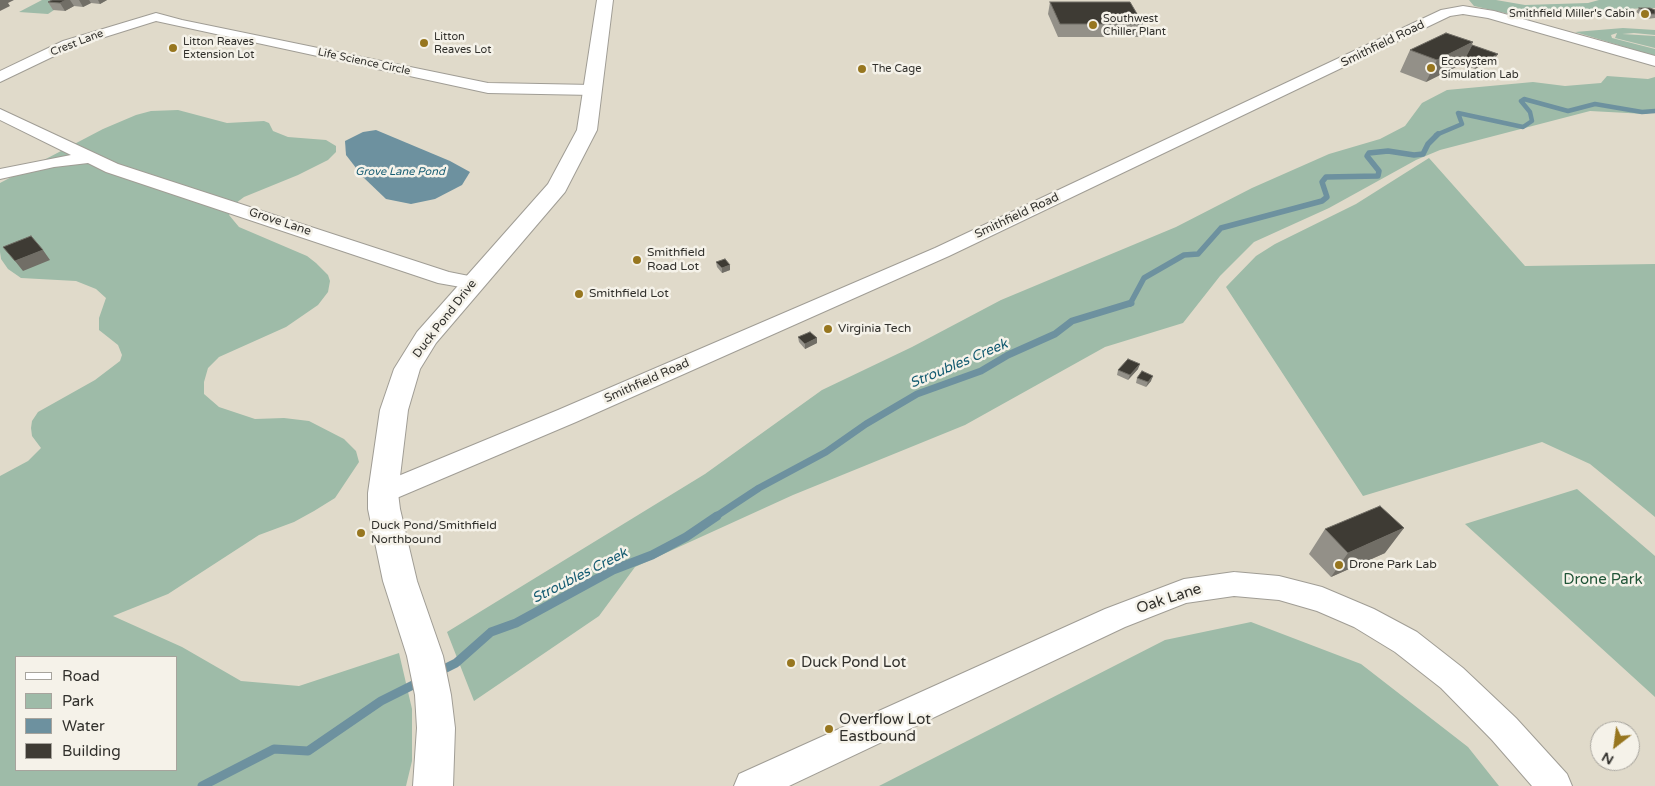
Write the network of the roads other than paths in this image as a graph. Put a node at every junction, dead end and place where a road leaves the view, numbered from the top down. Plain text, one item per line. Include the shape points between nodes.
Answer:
1 (605, 0) edge
2 (1461, 5) edge
3 (155, 11) joint
4 (1655, 61) edge
5 (0, 77) edge
6 (593, 90) junction
7 (0, 114) edge
8 (40, 134) junction
9 (89, 158) junction
10 (6, 172) edge
11 (472, 283) junction
12 (384, 493) junction
13 (433, 786) edge
14 (751, 786) edge
15 (1555, 786) edge

1 - 6 street, Duck Pond Drive
2 - 4 street, Smithfield Road
2 - 12 street, Smithfield Road via 942,252
3 - 5 street, Crest Lane via 68,44
3 - 6 street, Life Science Circle via 180,24 488,88
6 - 11 street, Duck Pond Drive via 587,130 557,187
7 - 8 street
8 - 9 street, Grove Lane
8 - 10 street, Grove Lane via 44,141 43,150 32,160
9 - 10 street, Grove Lane
9 - 11 street, Grove Lane via 176,190 445,278
11 - 12 street, Duck Pond Drive via 426,338 407,369 394,410
12 - 13 street, Duck Pond Drive via 384,509 400,581 425,656 433,694 436,728
14 - 15 street, Oak Lane via 1115,618 1184,591 1234,584 1278,588 1322,600 1364,618 1406,642 1452,678

